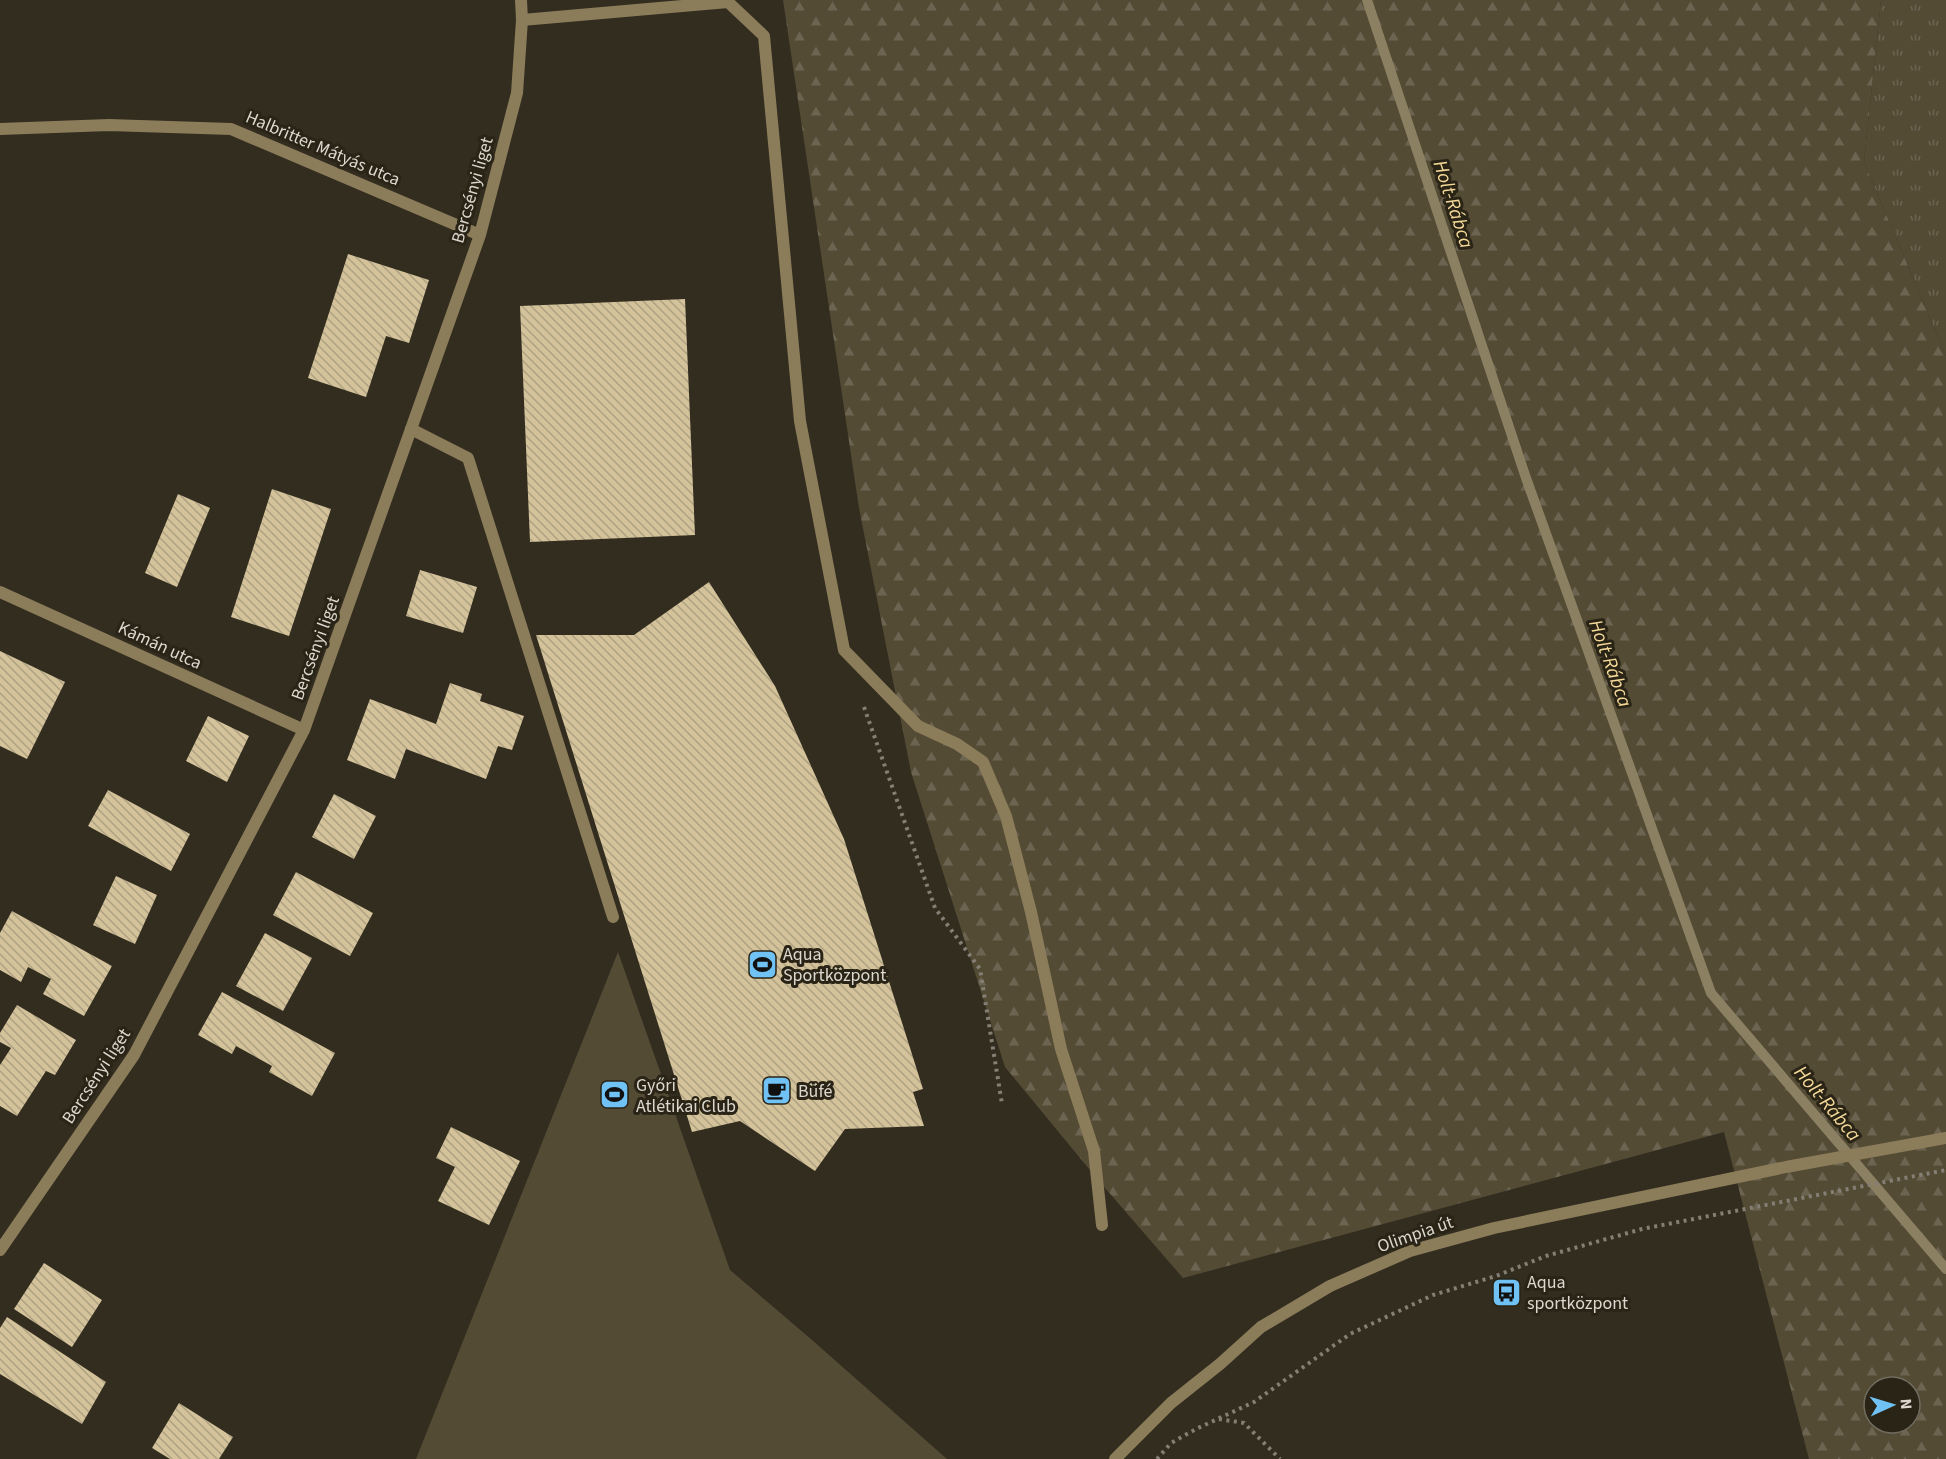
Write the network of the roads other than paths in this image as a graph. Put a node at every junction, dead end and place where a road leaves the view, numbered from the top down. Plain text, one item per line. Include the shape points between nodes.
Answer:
1 (521, 0) edge
2 (522, 20) junction
3 (0, 129) edge
4 (480, 235) junction
5 (411, 429) junction
6 (0, 592) edge
7 (304, 730) junction
8 (614, 917) dead end
9 (1946, 1138) edge
10 (1102, 1225) dead end
11 (0, 1250) edge
12 (1115, 1459) edge

1 - 2 street, Bercsényi liget
2 - 4 street, Bercsényi liget via 517,93
2 - 10 street via 728,2 764,36 800,421 844,650 918,726 957,744 983,762 1006,816 1061,1049 1094,1151
3 - 4 street, Halbritter Mátyás utca via 109,125 231,129
4 - 5 street, Bercsényi liget
5 - 7 street, Bercsényi liget
5 - 8 street via 468,458
6 - 7 street, Kámán utca
7 - 11 street, Bercsényi liget via 134,1055
9 - 12 street, Olimpia út via 1494,1228 1410,1251 1330,1287 1261,1327 1172,1403

